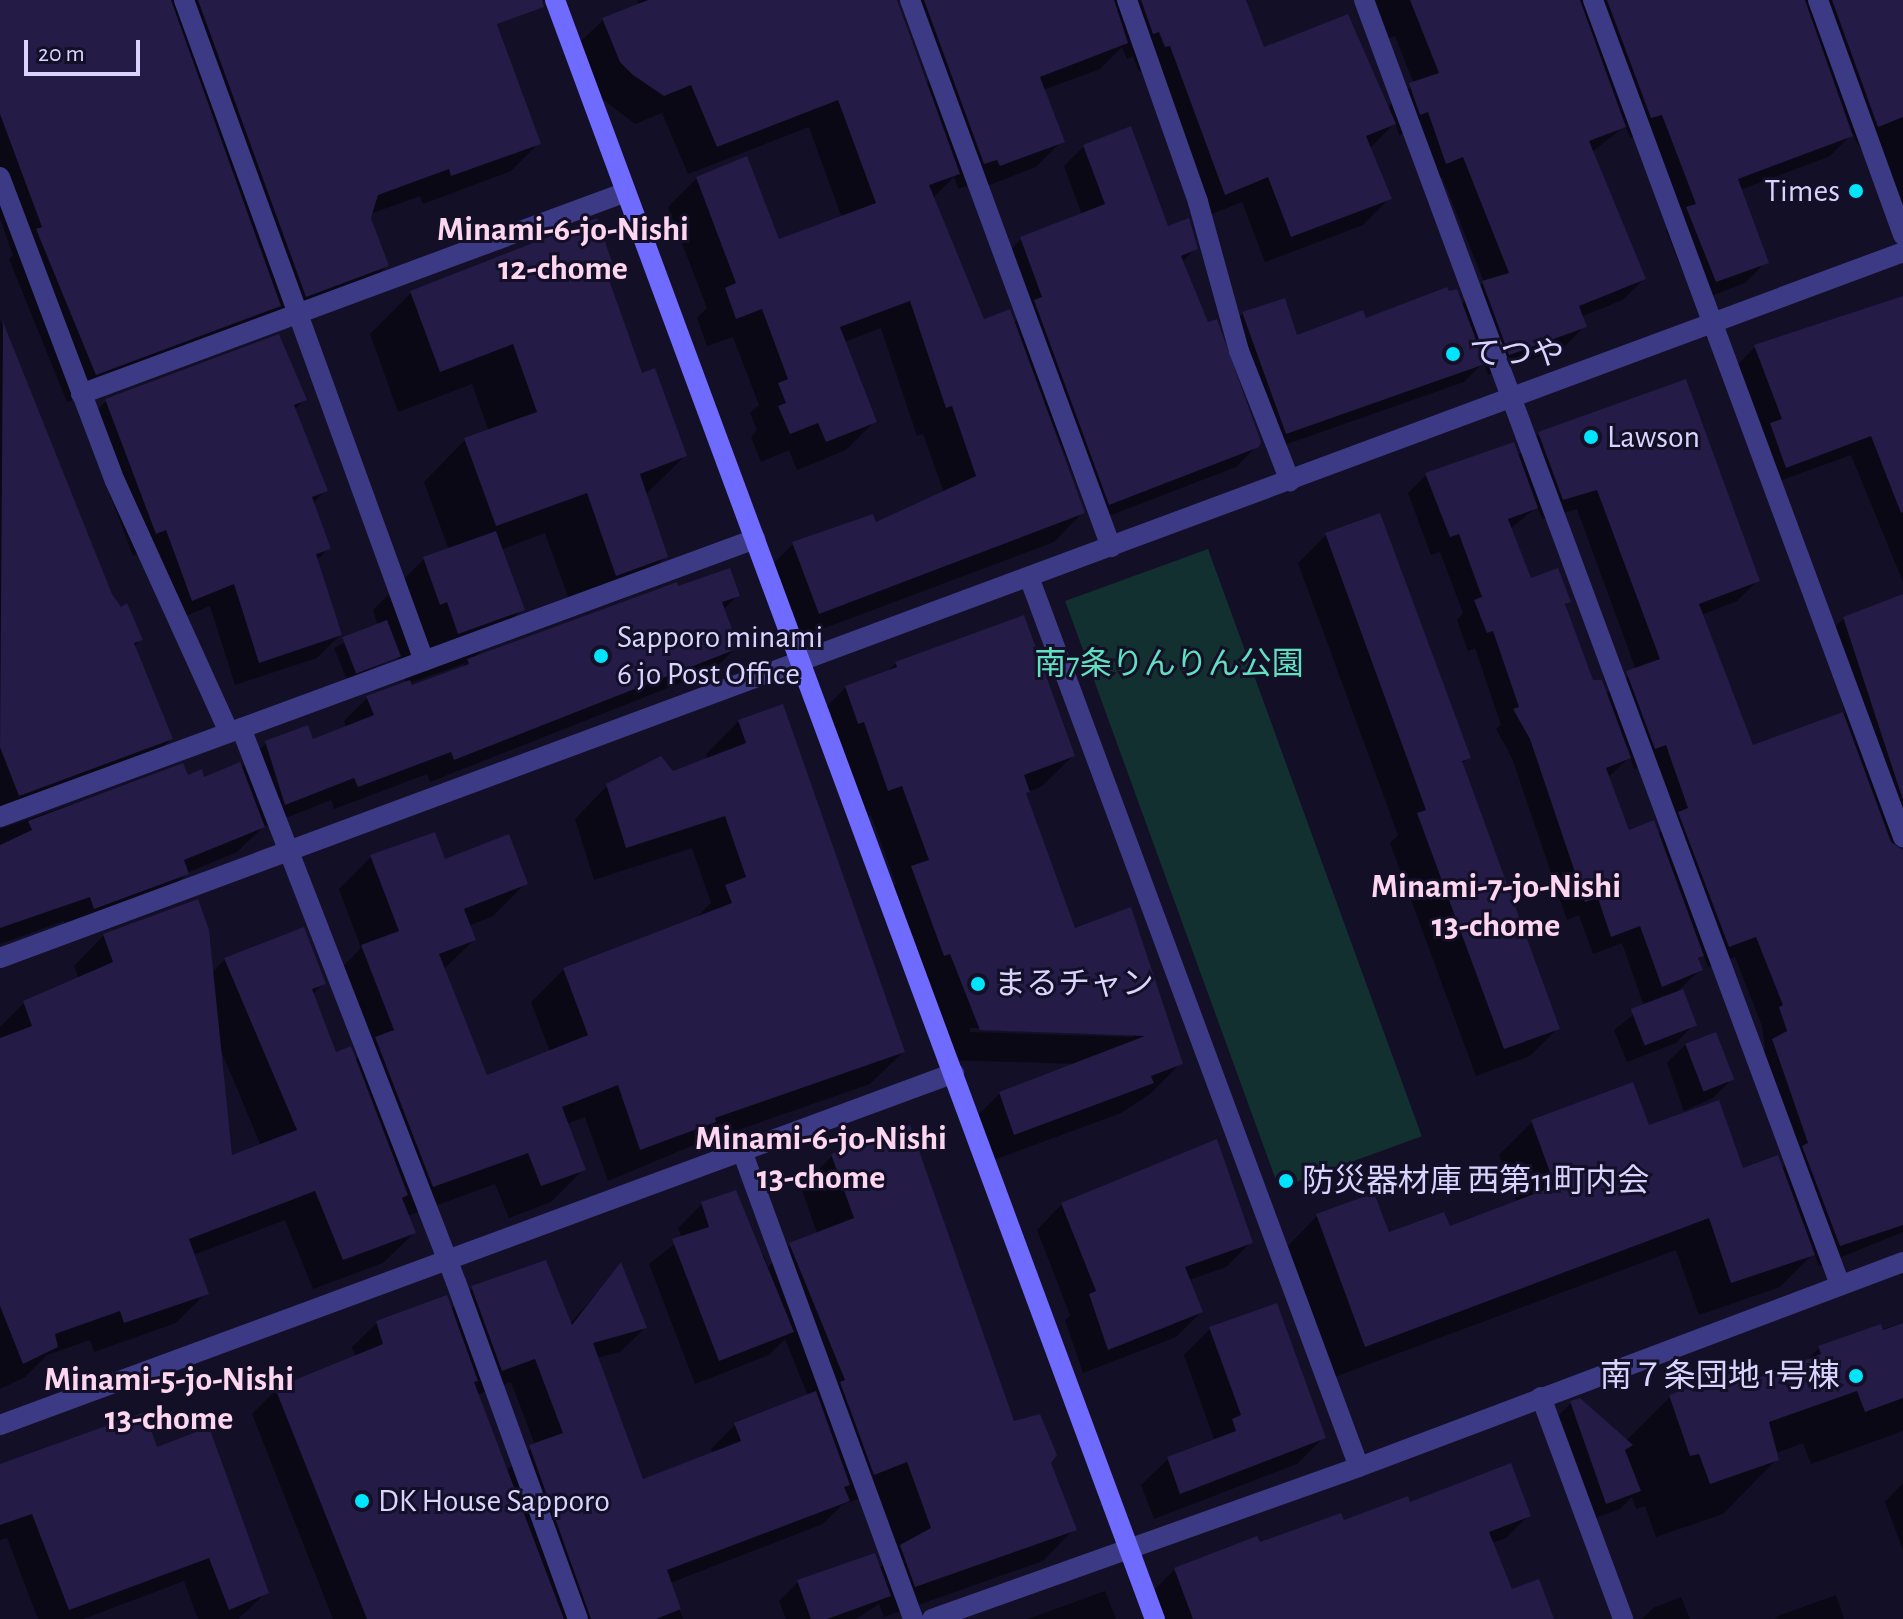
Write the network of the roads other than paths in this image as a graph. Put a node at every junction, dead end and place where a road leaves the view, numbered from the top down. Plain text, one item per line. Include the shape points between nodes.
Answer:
1 (184, 0) edge
2 (555, 0) edge
3 (910, 0) edge
4 (1127, 0) edge
5 (1364, 0) edge
6 (1593, 0) edge
7 (1818, 0) edge
8 (0, 177) edge
9 (626, 192) junction
10 (1903, 235) edge
11 (1903, 252) edge
12 (298, 314) junction
13 (1712, 323) junction
14 (81, 394) junction
15 (1514, 397) junction
16 (1290, 481) junction
17 (755, 539) junction
18 (1111, 547) junction
19 (1029, 577) junction
20 (424, 661) junction
21 (801, 662) junction
22 (235, 730) junction
23 (1, 812) edge
24 (1903, 837) edge
25 (291, 850) junction
26 (0, 958) edge
27 (954, 1073) junction
28 (742, 1151) junction
29 (447, 1261) junction
30 (1903, 1262) edge
31 (1840, 1285) junction
32 (1541, 1397) junction
33 (0, 1425) edge
34 (1359, 1467) junction
35 (1129, 1549) junction
36 (578, 1619) edge
37 (913, 1619) edge
38 (932, 1619) edge
39 (1155, 1619) edge
40 (1623, 1619) edge

1 - 12 street
2 - 9 street
3 - 18 street
4 - 16 street via 1198,202 1239,351
5 - 15 street
6 - 13 street
7 - 10 street
8 - 14 street
9 - 12 street
9 - 17 street
11 - 13 street
12 - 14 street
12 - 20 street
13 - 15 street
13 - 24 street
14 - 22 street
15 - 16 street
15 - 31 street
16 - 18 street
17 - 20 street
17 - 21 street
18 - 19 street
19 - 21 street
19 - 34 street
20 - 22 street
21 - 25 street
21 - 27 street
22 - 23 street
22 - 25 street
25 - 26 street
25 - 29 street
27 - 28 street
27 - 35 street
28 - 29 street
28 - 37 street
29 - 33 street
29 - 36 street
30 - 31 street
31 - 32 street
32 - 34 street
32 - 40 street
34 - 35 street
35 - 38 street
35 - 39 street

